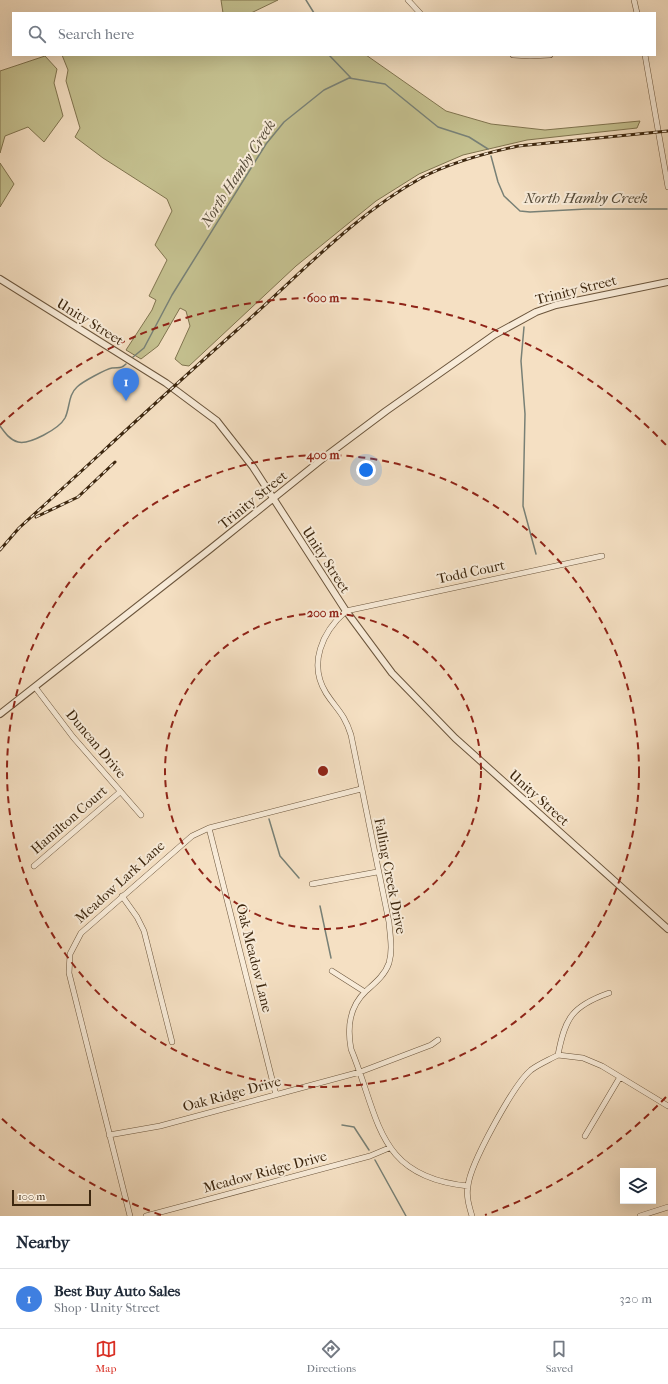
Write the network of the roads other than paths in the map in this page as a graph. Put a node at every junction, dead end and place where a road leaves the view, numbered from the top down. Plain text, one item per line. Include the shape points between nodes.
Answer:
1 (408, 0) edge
2 (634, 0) edge
3 (419, 12) edge
4 (637, 12) edge
5 (645, 56) edge
6 (668, 187) edge
7 (0, 279) edge
8 (668, 282) edge
9 (274, 498) junction
10 (602, 556) dead end
11 (346, 611) junction
12 (35, 687) junction
13 (0, 714) edge
14 (361, 788) junction
15 (120, 792) junction
16 (141, 815) dead end
17 (209, 828) junction
18 (34, 866) dead end
19 (377, 872) junction
20 (312, 884) dead end
21 (122, 896) junction
22 (668, 929) edge
23 (332, 971) dead end
24 (365, 992) junction
25 (609, 993) dead end
26 (438, 1040) dead end
27 (172, 1042) dead end
28 (558, 1056) junction
29 (360, 1072) junction
30 (620, 1076) junction
31 (276, 1095) junction
32 (668, 1106) edge
33 (109, 1135) junction
34 (585, 1136) dead end
35 (389, 1148) junction
36 (468, 1186) junction
37 (668, 1207) edge
38 (130, 1216) edge
39 (146, 1216) edge
40 (472, 1216) edge
41 (640, 1216) edge

1 - 3 street
2 - 4 street
5 - 6 street
7 - 9 street, Unity Street via 202,408 230,436
8 - 9 street, Trinity Street via 556,305 515,322 386,411
9 - 11 street, Unity Street
9 - 12 street, Trinity Street
10 - 11 street, Todd Court
11 - 14 street, Falling Creek Drive via 327,632 318,655 318,668 326,693 342,712 348,724
11 - 22 street, Unity Street via 392,673 436,719
12 - 13 street, Trinity Street
12 - 15 street, Duncan Drive
14 - 17 street, Meadow Lark Lane
14 - 19 street, Falling Creek Drive
15 - 16 street, Duncan Drive
15 - 18 street, Hamilton Court
17 - 21 street, Meadow Lark Lane via 192,836
17 - 31 street, Oak Meadow Lane
19 - 20 street
19 - 24 street, Falling Creek Drive via 389,922 391,944 385,971
21 - 27 street via 144,931
21 - 33 street, Meadow Lark Lane via 81,932 70,954 68,965
23 - 24 street
24 - 29 street, Falling Creek Drive via 356,1002 349,1022 348,1036
25 - 28 street via 594,998 569,1017 563,1030
26 - 29 street, Oak Ridge Drive
28 - 30 street via 583,1058
28 - 36 street via 530,1071 522,1081 472,1166
29 - 31 street, Oak Ridge Drive
29 - 35 street, Falling Creek Drive via 380,1132
30 - 32 street
30 - 34 street
31 - 33 street, Oak Ridge Drive via 160,1126
33 - 38 street, Meadow Lark Lane
35 - 36 street, Falling Creek Drive via 405,1165 421,1175
35 - 39 street, Meadow Ridge Drive via 370,1156
36 - 40 street
37 - 41 street

